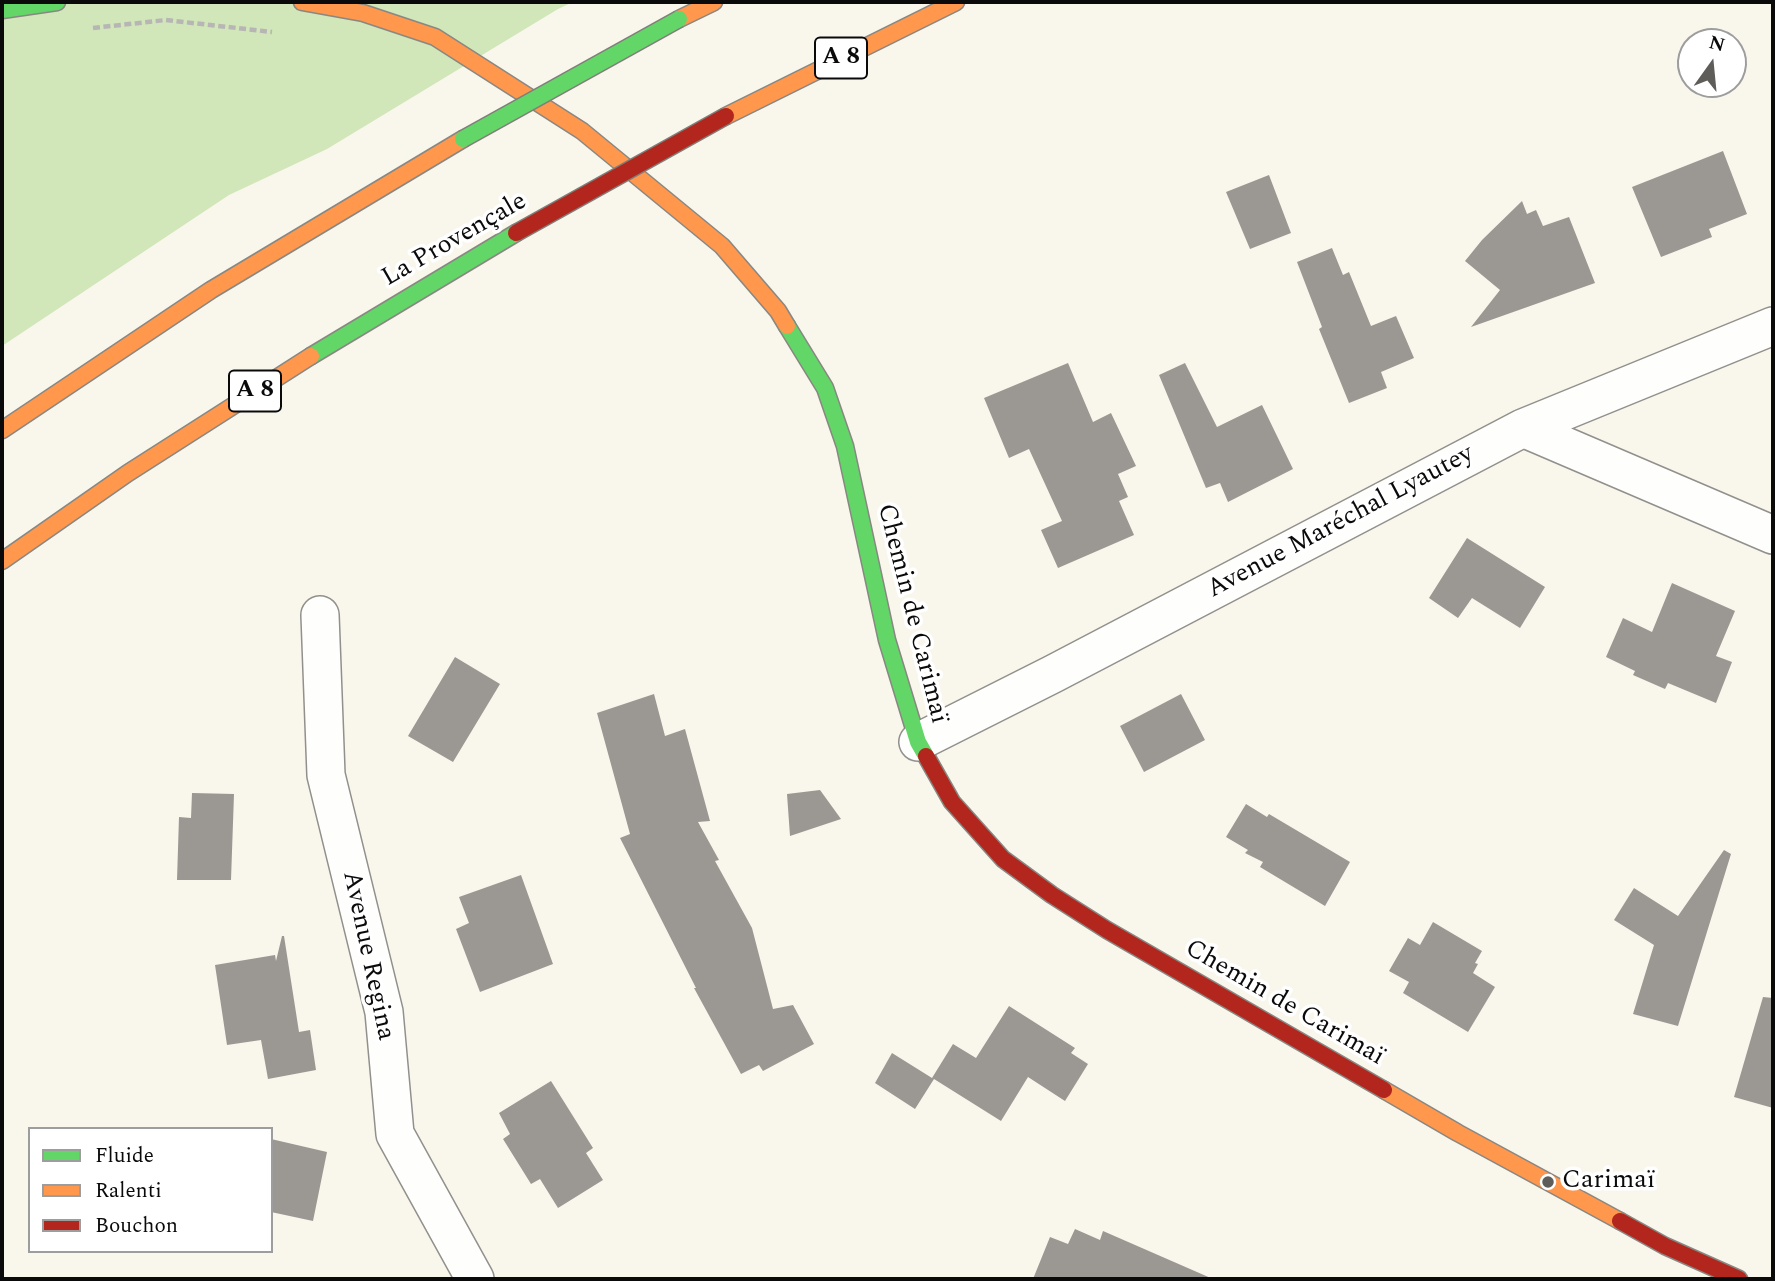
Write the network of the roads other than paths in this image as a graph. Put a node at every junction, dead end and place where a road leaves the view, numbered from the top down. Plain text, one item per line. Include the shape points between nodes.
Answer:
1 (57, 2) edge
2 (302, 2) edge
3 (714, 2) edge
4 (956, 2) edge
5 (2, 10) edge
6 (1773, 326) edge
7 (1523, 428) junction
8 (2, 430) edge
9 (1773, 535) edge
10 (2, 561) edge
11 (320, 615) dead end
12 (918, 742) junction
13 (475, 1279) edge
14 (1739, 1279) edge

1 - 5 main road
2 - 12 main road, Chemin de Carimaï via 363,13 435,37 582,131 722,247 778,311 825,388 845,446 887,640
3 - 8 main road, bridge via 463,139 211,290
4 - 10 main road, La Provençale / A 8, bridge via 726,116 516,233 275,379
6 - 7 street, Avenue Maréchal Lyautey
7 - 9 street
7 - 12 street, Avenue Maréchal Lyautey
11 - 13 street, Avenue Regina via 326,775 384,1012 395,1134
12 - 14 main road, Chemin de Carimaï via 952,802 1003,859 1052,895 1458,1133 1665,1246

